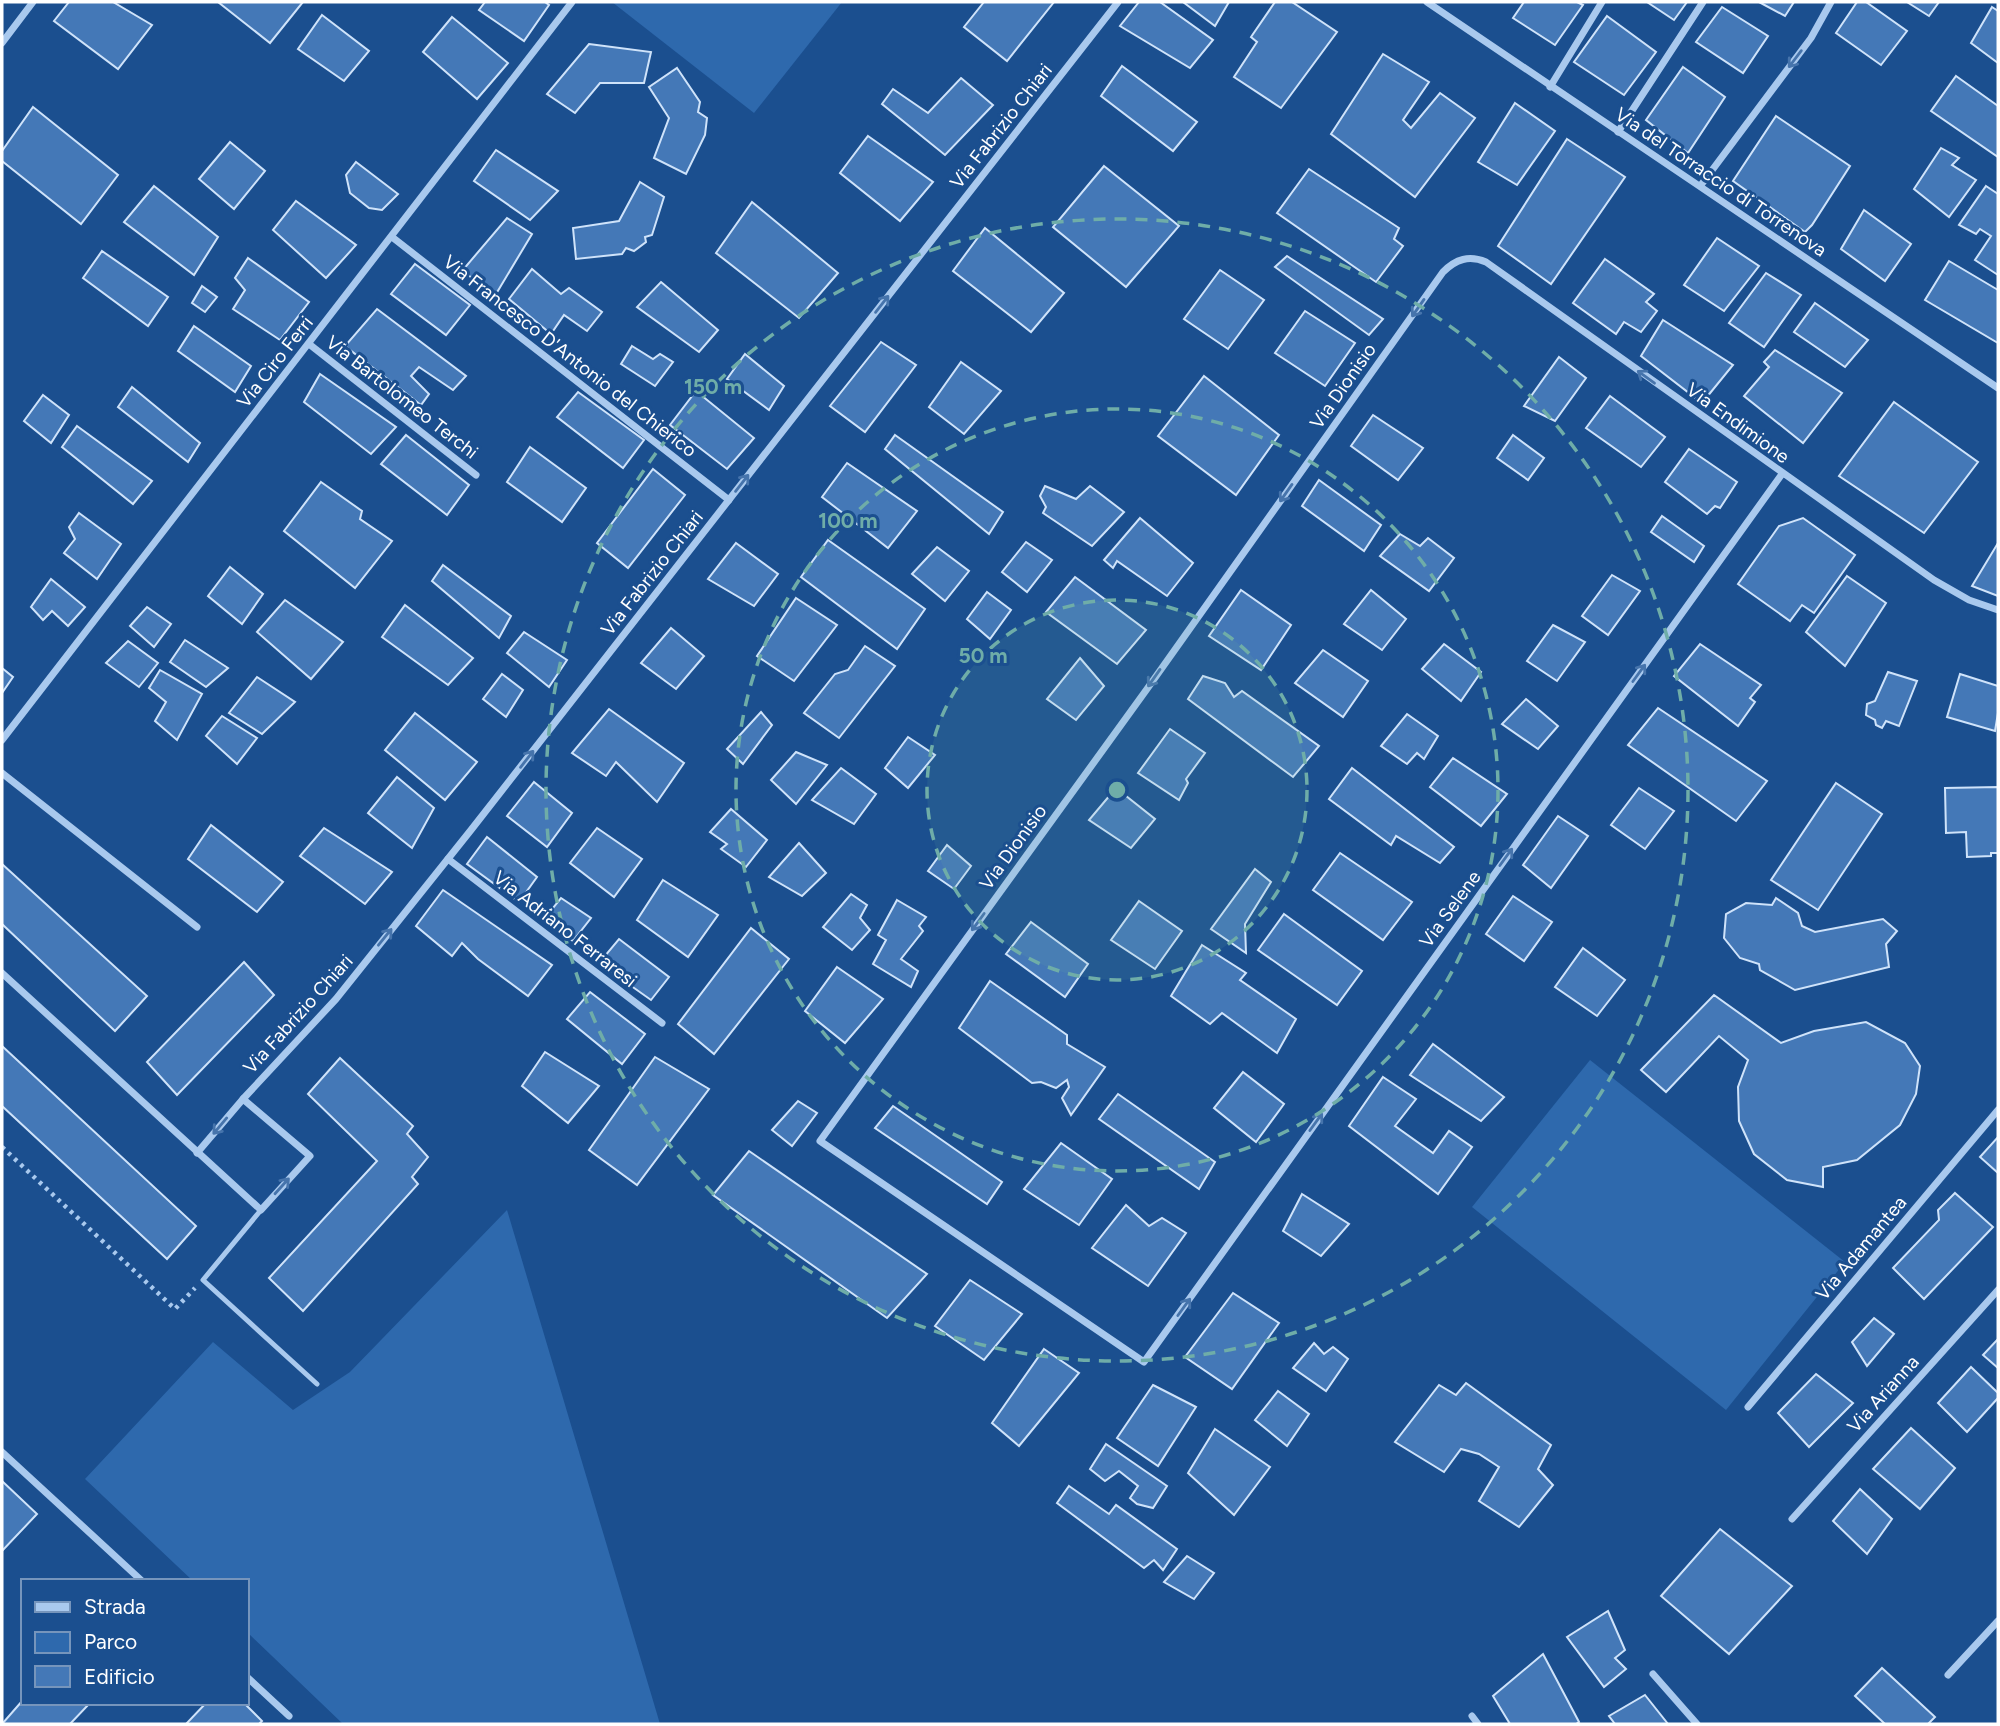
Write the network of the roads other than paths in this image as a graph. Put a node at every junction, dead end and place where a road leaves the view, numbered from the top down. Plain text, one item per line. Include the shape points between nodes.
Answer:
1 (33, 2) edge
2 (572, 2) edge
3 (1118, 2) edge
4 (1427, 2) edge
5 (1602, 2) edge
6 (1703, 2) edge
7 (1831, 2) edge
8 (2, 43) edge
9 (1550, 86) junction
10 (1618, 132) junction
11 (1701, 186) junction
12 (392, 237) junction
13 (1464, 259) joint
14 (309, 344) junction
15 (1998, 388) edge
16 (1782, 474) junction
17 (476, 475) dead end
18 (729, 500) junction
19 (1998, 610) edge
20 (2, 740) edge
21 (2, 773) edge
22 (448, 859) junction
23 (197, 927) dead end
24 (2, 973) edge
25 (662, 1023) dead end
26 (243, 1098) junction
27 (1998, 1110) edge
28 (197, 1153) junction
29 (261, 1210) junction
30 (1998, 1290) edge
31 (1144, 1362) joint
32 (317, 1384) dead end
33 (1748, 1407) dead end
34 (2, 1452) edge
35 (1792, 1520) dead end
36 (140, 1579) edge
37 (1998, 1622) edge
38 (1653, 1674) dead end
39 (1948, 1675) dead end
40 (248, 1678) edge
41 (289, 1716) dead end
42 (1472, 1716) dead end
43 (1478, 1724) edge
44 (1697, 1724) edge

1 - 8 street
2 - 12 street, Via Ciro Ferri
18 -> 3 street, Via Fabrizio Chiari
4 - 9 street, Via del Torraccio di Torrenova
5 - 9 street
6 - 10 street
7 -> 11 street via 1811,38
9 - 10 street, Via del Torraccio di Torrenova
10 - 11 street, Via del Torraccio di Torrenova
11 - 15 street, Via del Torraccio di Torrenova
12 - 14 street, Via Ciro Ferri
12 - 18 street, Via Francesco D'Antonio del Chierico
16 -> 13 street, Via Endimione via 1486,262
13 -> 31 street, Via Dionisio via 1443,272 820,1141
14 - 17 street, Via Bartolomeo Terchi
14 - 20 street, Via Ciro Ferri
16 - 19 street, Via Endimione via 1945,588
31 -> 16 street, Via Selene
22 -> 18 street, Via Fabrizio Chiari
21 - 23 street
22 - 25 street, Via Adriano Ferraresi
26 -> 22 street, Via Fabrizio Chiari via 336,999
24 - 28 street
26 -> 28 street, Via Fabrizio Chiari
29 -> 26 street via 310,1156
27 - 33 street, Via Adamantea
28 - 29 street
29 - 32 lane via 202,1280
30 - 35 street, Via Arianna
34 - 36 street
37 - 39 street
38 - 44 street
40 - 41 street
42 - 43 street

